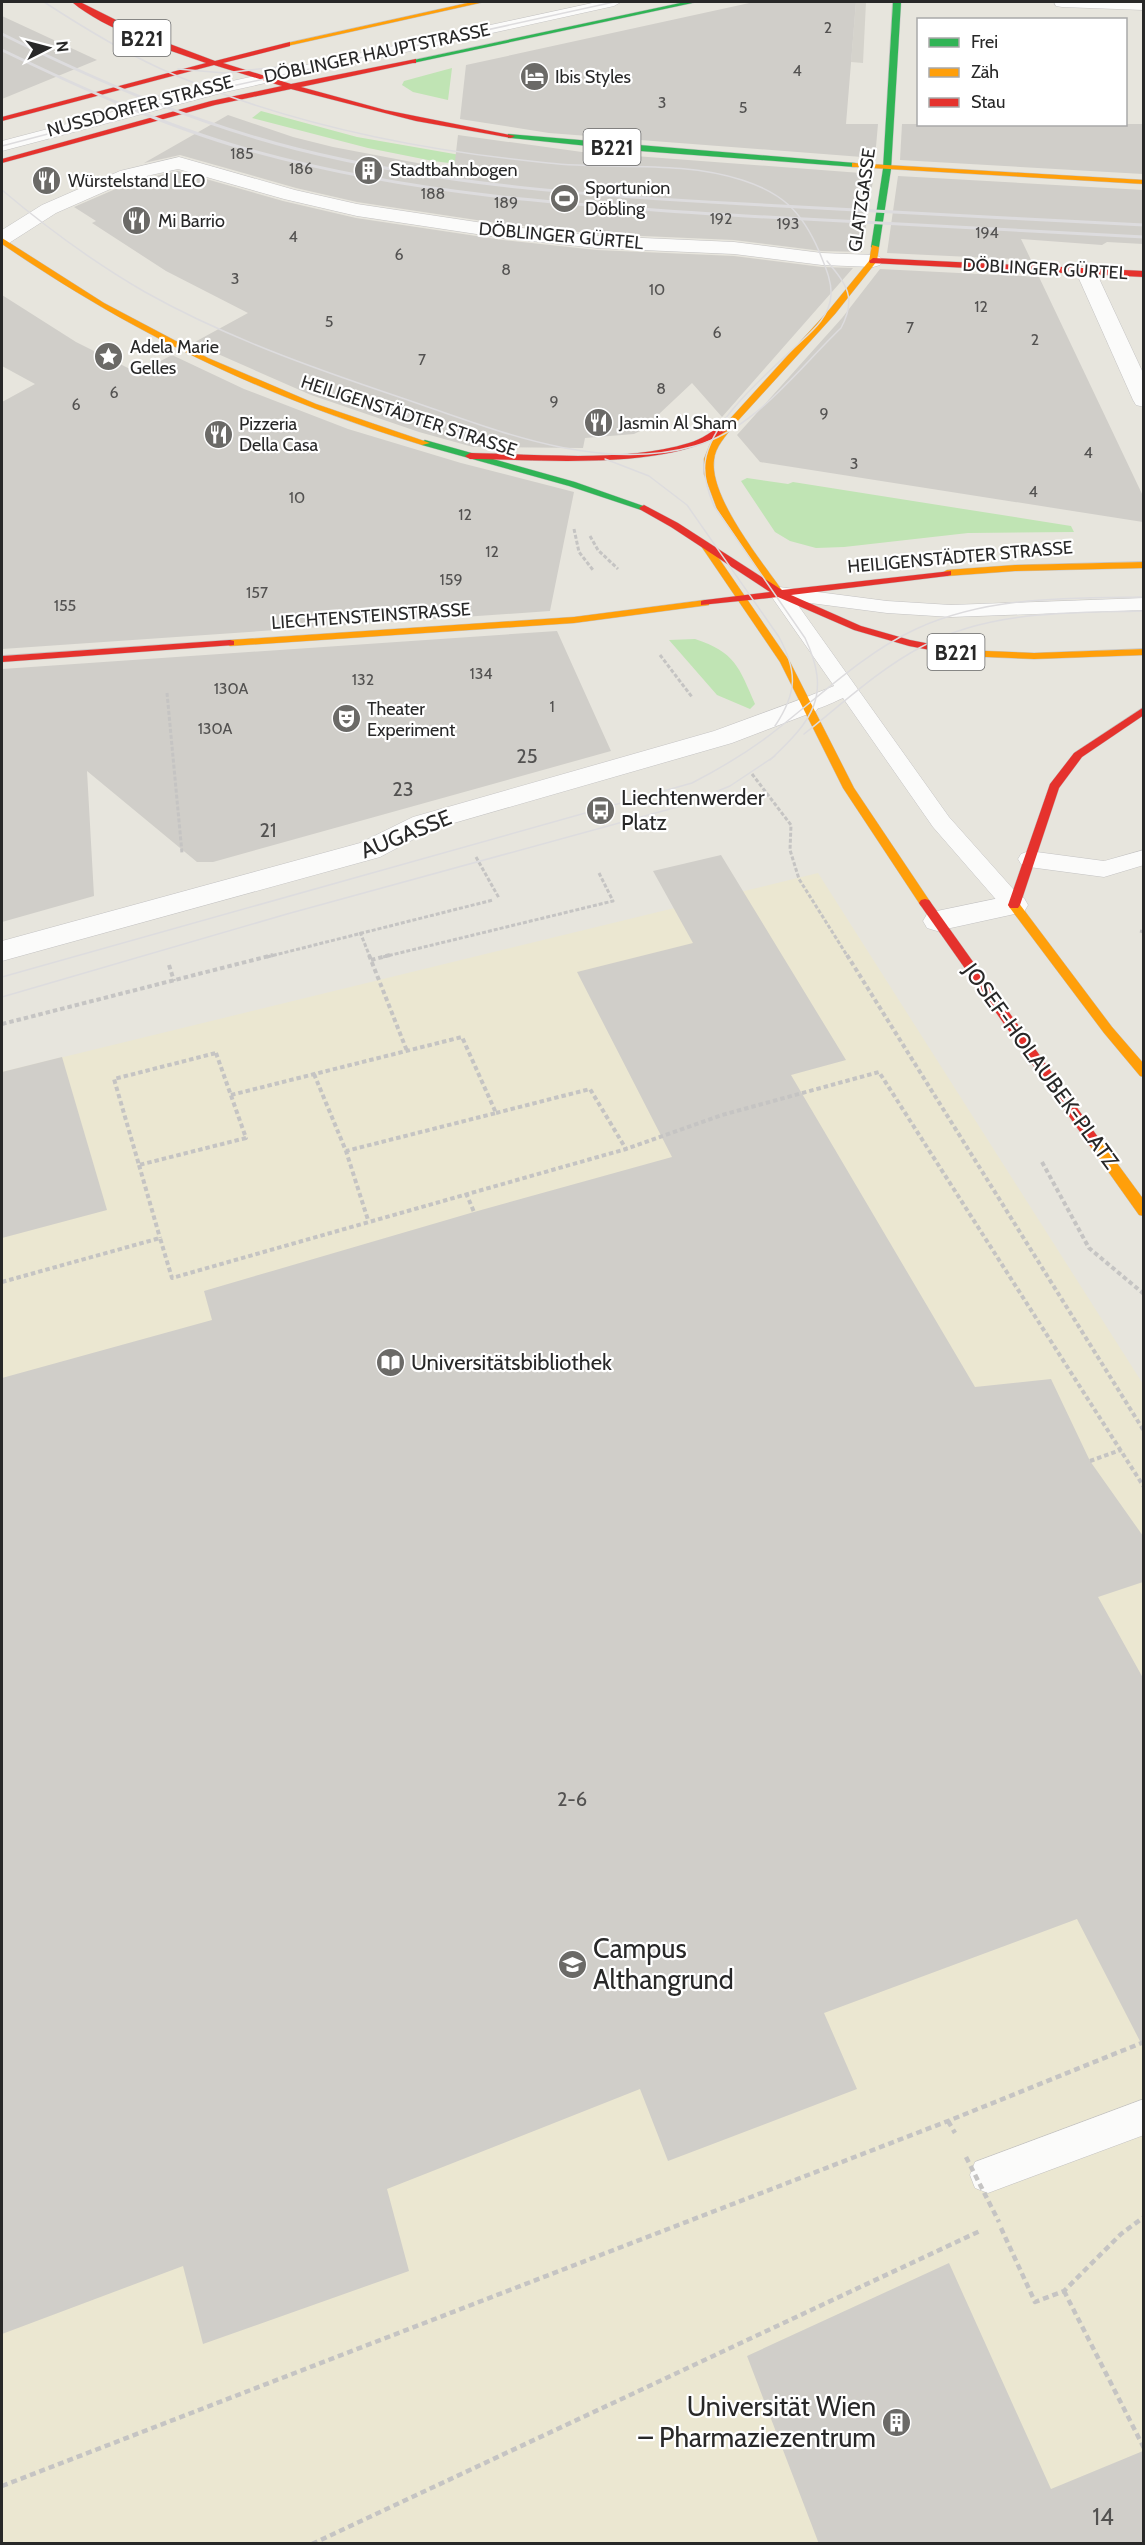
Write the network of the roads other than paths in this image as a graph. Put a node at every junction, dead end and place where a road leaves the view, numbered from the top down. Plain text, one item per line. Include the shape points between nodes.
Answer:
1 (76, 2) edge
2 (480, 2) edge
3 (614, 2) edge
4 (693, 2) edge
5 (897, 2) edge
6 (1062, 2) edge
7 (1143, 5) edge
8 (213, 63) junction
9 (263, 79) junction
10 (288, 87) junction
11 (2, 118) edge
12 (2, 146) edge
13 (2, 161) edge
14 (886, 169) junction
15 (1143, 182) edge
16 (2, 240) edge
17 (873, 261) junction
18 (1086, 272) junction
19 (1143, 274) edge
20 (1143, 400) edge
21 (731, 423) junction
22 (470, 456) junction
23 (706, 546) junction
24 (1143, 565) edge
25 (779, 593) junction
26 (742, 598) junction
27 (1143, 604) edge
28 (1143, 652) edge
29 (2, 659) edge
30 (847, 689) junction
31 (807, 705) junction
32 (1143, 710) edge
33 (1143, 857) edge
34 (1029, 859) junction
35 (1014, 905) junction
36 (937, 921) junction
37 (2, 951) edge
38 (1143, 1073) edge
39 (1143, 1211) edge
40 (1143, 2117) edge
41 (977, 2166) road end

1 - 8 main road, B221 via 125,31
2 - 8 main road, DÖBLINGER HAUPTSTRASSE
3 - 9 lane, DÖBLINGER HAUPTSTRASSE
4 - 10 main road, DÖBLINGER HAUPTSTRASSE
5 - 14 main road, GLATZGASSE
6 - 7 street
8 - 9 main road, B221
8 - 11 main road, NUSSDORFER STRASSE
9 - 10 main road, B221
9 - 12 lane, DÖBLINGER HAUPTSTRASSE
10 - 13 main road, NUSSDORFER STRASSE via 170,114
10 - 14 main road, B221 via 432,123 542,140
14 - 15 main road, B221
14 - 17 main road, GLATZGASSE
16 - 17 street, DÖBLINGER GÜRTEL via 49,209 118,179 179,163 357,210 503,232
16 - 22 main road, HEILIGENSTÄDTER STRASSE / B221 via 76,293 210,362 378,429
17 - 18 main road, DÖBLINGER GÜRTEL
17 - 21 main road, GLATZGASSE
18 - 19 main road, DÖBLINGER GÜRTEL
18 - 20 street
21 - 22 main road via 694,445 651,454
21 - 25 main road via 708,460 711,486 721,510
22 - 23 main road, HEILIGENSTÄDTER STRASSE / B221 via 636,504
23 - 25 main road, HEILIGENSTÄDTER STRASSE / B221
23 - 26 main road
24 - 25 main road, HEILIGENSTÄDTER STRASSE via 1015,568
25 - 26 main road
25 - 27 lane via 925,610
25 - 28 main road, HEILIGENSTÄDTER STRASSE / B221 via 856,627 951,652 1020,656
25 - 30 lane
26 - 29 main road, LIECHTENSTEINSTRASSE via 574,620
26 - 31 main road via 785,662
30 - 31 lane
30 - 35 lane via 941,822
31 - 36 main road, JOSEF-HOLAUBEK-PLATZ via 837,769
31 - 37 street, AUGASSE via 723,737 423,823 370,850
32 - 34 main road via 1078,755 1054,787
33 - 34 lane via 1104,869
34 - 35 main road
35 - 36 street
35 - 38 main road
36 - 39 main road, JOSEF-HOLAUBEK-PLATZ
40 - 41 lane

